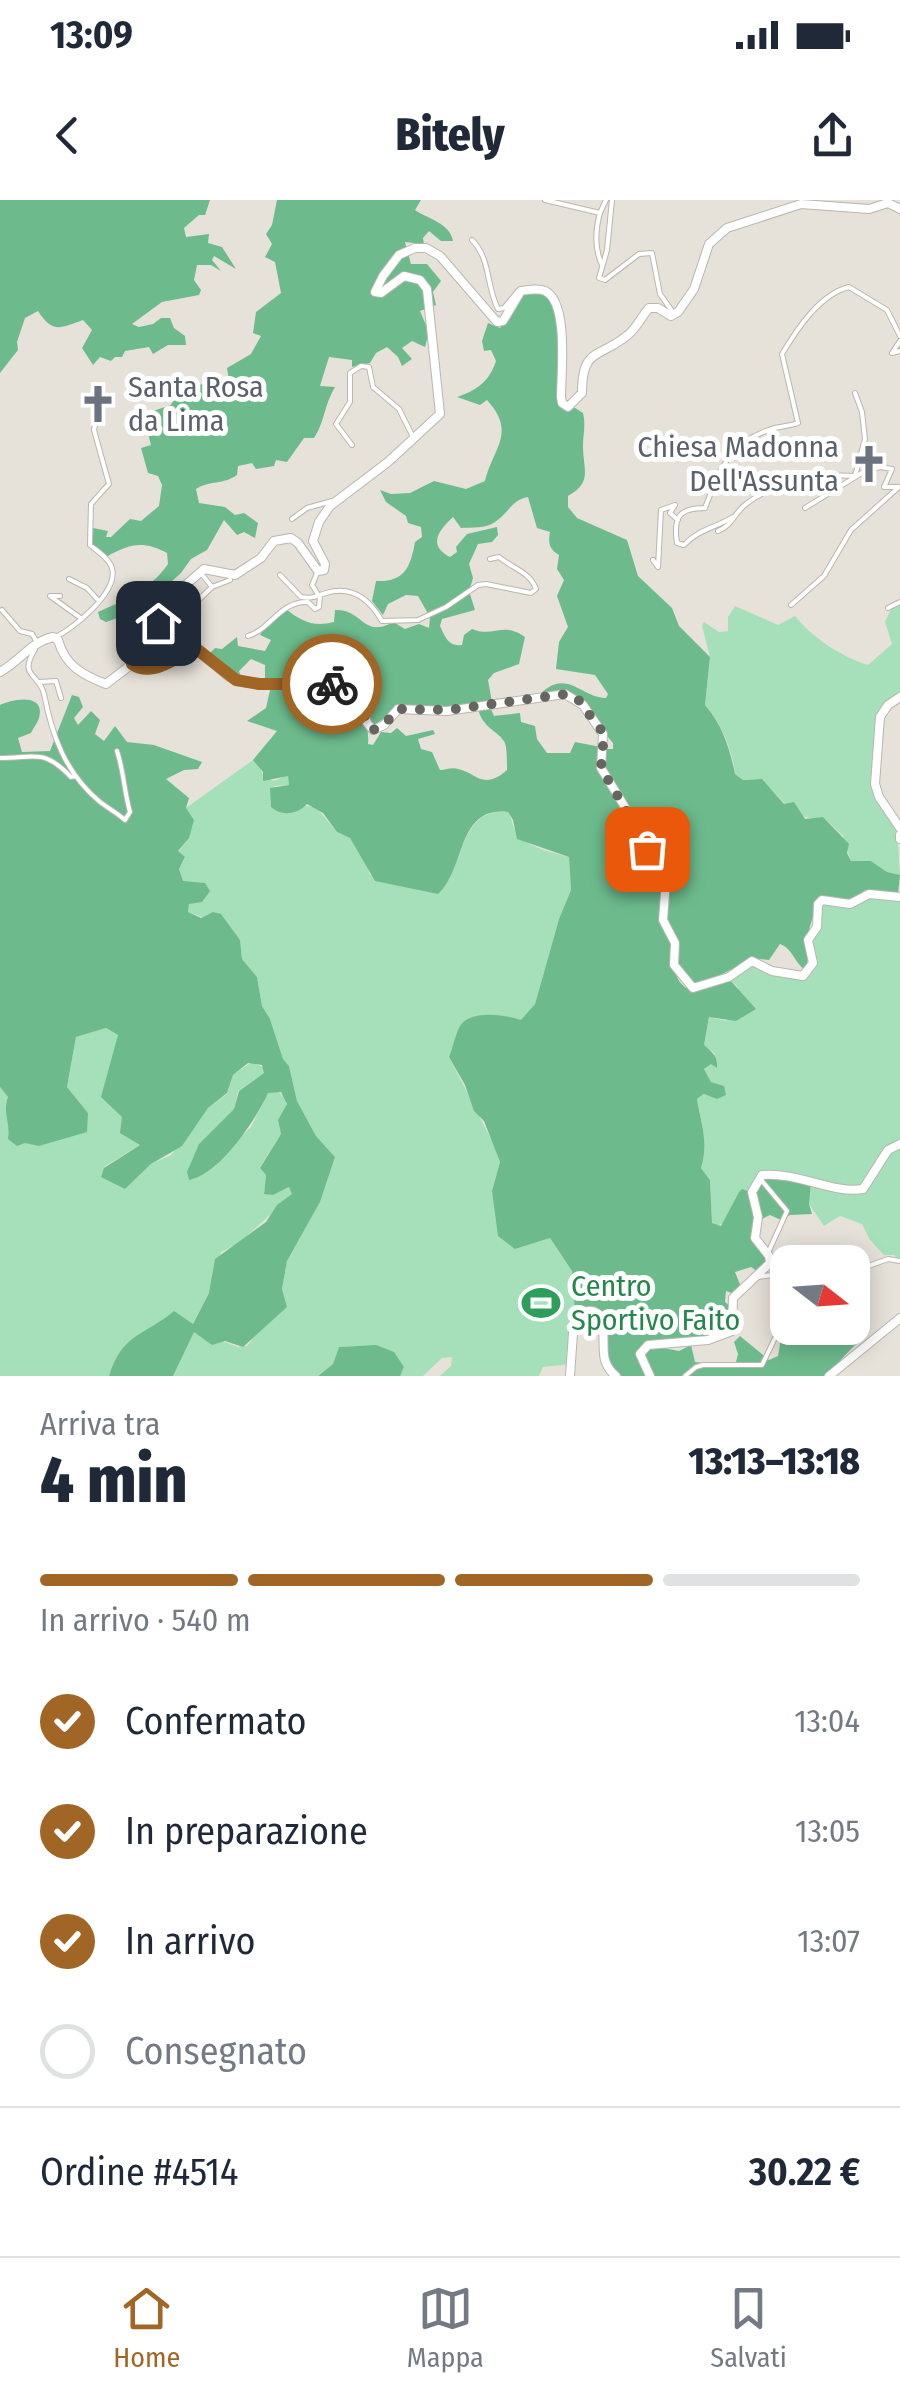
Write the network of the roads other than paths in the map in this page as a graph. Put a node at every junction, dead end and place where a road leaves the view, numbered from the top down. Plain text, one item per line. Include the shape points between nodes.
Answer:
1 (545, 200) edge
2 (609, 200) edge
3 (900, 210) edge
4 (600, 213) junction
5 (472, 240) dead end
6 (602, 265) junction
7 (694, 286) junction
8 (520, 292) junction
9 (900, 339) edge
10 (900, 351) edge
11 (855, 393) dead end
12 (100, 406) dead end
13 (412, 437) junction
14 (352, 445) dead end
15 (855, 476) junction
16 (899, 488) edge
17 (337, 500) junction
18 (805, 508) dead end
19 (733, 517) junction
20 (292, 519) dead end
21 (678, 520) junction
22 (718, 531) dead end
23 (490, 559) dead end
24 (653, 560) dead end
25 (318, 571) junction
26 (200, 572) junction
27 (280, 575) dead end
28 (68, 579) dead end
29 (230, 580) dead end
30 (212, 587) junction
31 (60, 596) dead end
32 (319, 596) junction
33 (98, 601) junction
34 (900, 602) edge
35 (791, 605) dead end
36 (888, 608) dead end
37 (2, 610) edge
38 (82, 619) junction
39 (248, 636) dead end
40 (55, 637) junction
41 (35, 643) junction
42 (132, 664) junction
43 (0, 672) edge
44 (39, 682) junction
45 (900, 697) edge
46 (61, 698) dead end
47 (118, 750) dead end
48 (0, 758) edge
49 (76, 776) junction
50 (900, 834) edge
51 (900, 897) edge
52 (900, 1144) edge
53 (759, 1178) junction
54 (768, 1255) junction
55 (900, 1261) edge
56 (870, 1266) edge
57 (756, 1277) junction
58 (900, 1318) edge
59 (772, 1345) edge
60 (570, 1376) edge
61 (616, 1376) edge
62 (650, 1376) edge
63 (685, 1376) edge
64 (829, 1376) edge

1 - 4 street
2 - 4 street
2 - 6 street
3 - 7 street via 888,204 800,204 738,222 709,244
4 - 6 street via 596,249
5 - 8 street via 484,255 498,309
6 - 7 street via 603,280 639,254 652,253 670,311
7 - 8 street via 674,315 650,308 632,331 588,358 582,393 568,407 561,401 558,308 545,291
8 - 13 street via 497,322 432,250 409,250 392,262 375,292 404,276 420,280 433,319 440,414
9 - 10 street via 892,353
9 - 21 street via 887,310 856,290 846,287 826,299 782,354 798,423 739,446 719,470 705,508 685,510
11 - 15 street via 864,430
12 - 33 street via 94,430 109,484 91,504 90,545 113,573
13 - 14 street via 399,408 373,387 370,367 362,366 350,373 350,402 336,424
13 - 17 street
15 - 16 street via 890,468 884,487
15 - 18 street
15 - 19 street via 780,487
16 - 35 street via 851,530 824,576
17 - 20 street
17 - 25 street via 314,537 326,567
19 - 21 street via 682,546
19 - 22 street
21 - 24 street via 670,513 673,504 661,510 658,566
23 - 32 street via 514,566 536,589 531,594 478,585 418,620 398,622 382,620 354,593
25 - 26 street via 291,538 274,541 235,575
25 - 32 street via 312,585
26 - 30 street
26 - 42 street via 166,602 152,635 132,651
27 - 32 street via 302,597
28 - 33 street
29 - 30 street
30 - 42 street
31 - 38 street via 50,596
32 - 39 street via 319,607 293,602
33 - 38 street
34 - 36 street
37 - 41 street
38 - 40 street
40 - 41 street
40 - 42 street via 64,659 102,684
41 - 43 street
41 - 44 street via 28,672
42 - 51 street via 150,670 198,650 229,677 248,683 347,684 358,691 373,730 404,708 577,698 604,734 601,768 639,842 667,868 663,920 675,943 676,971 693,988 729,978 752,961 804,976 822,900 850,904 870,894
44 - 46 street via 56,682
44 - 49 street via 54,742
45 - 50 street via 880,716 875,784
47 - 49 street via 130,812 125,820
48 - 49 street via 40,755
52 - 53 street via 888,1150 863,1189
53 - 54 street via 752,1192 756,1242
53 - 54 street via 787,1211
54 - 57 street via 768,1266
54 - 57 street via 781,1274
55 - 56 street
57 - 62 street via 733,1298 729,1334 642,1349
58 - 64 street
59 - 63 street via 762,1365 696,1366
60 - 61 street via 574,1319 588,1311 600,1316 603,1356

